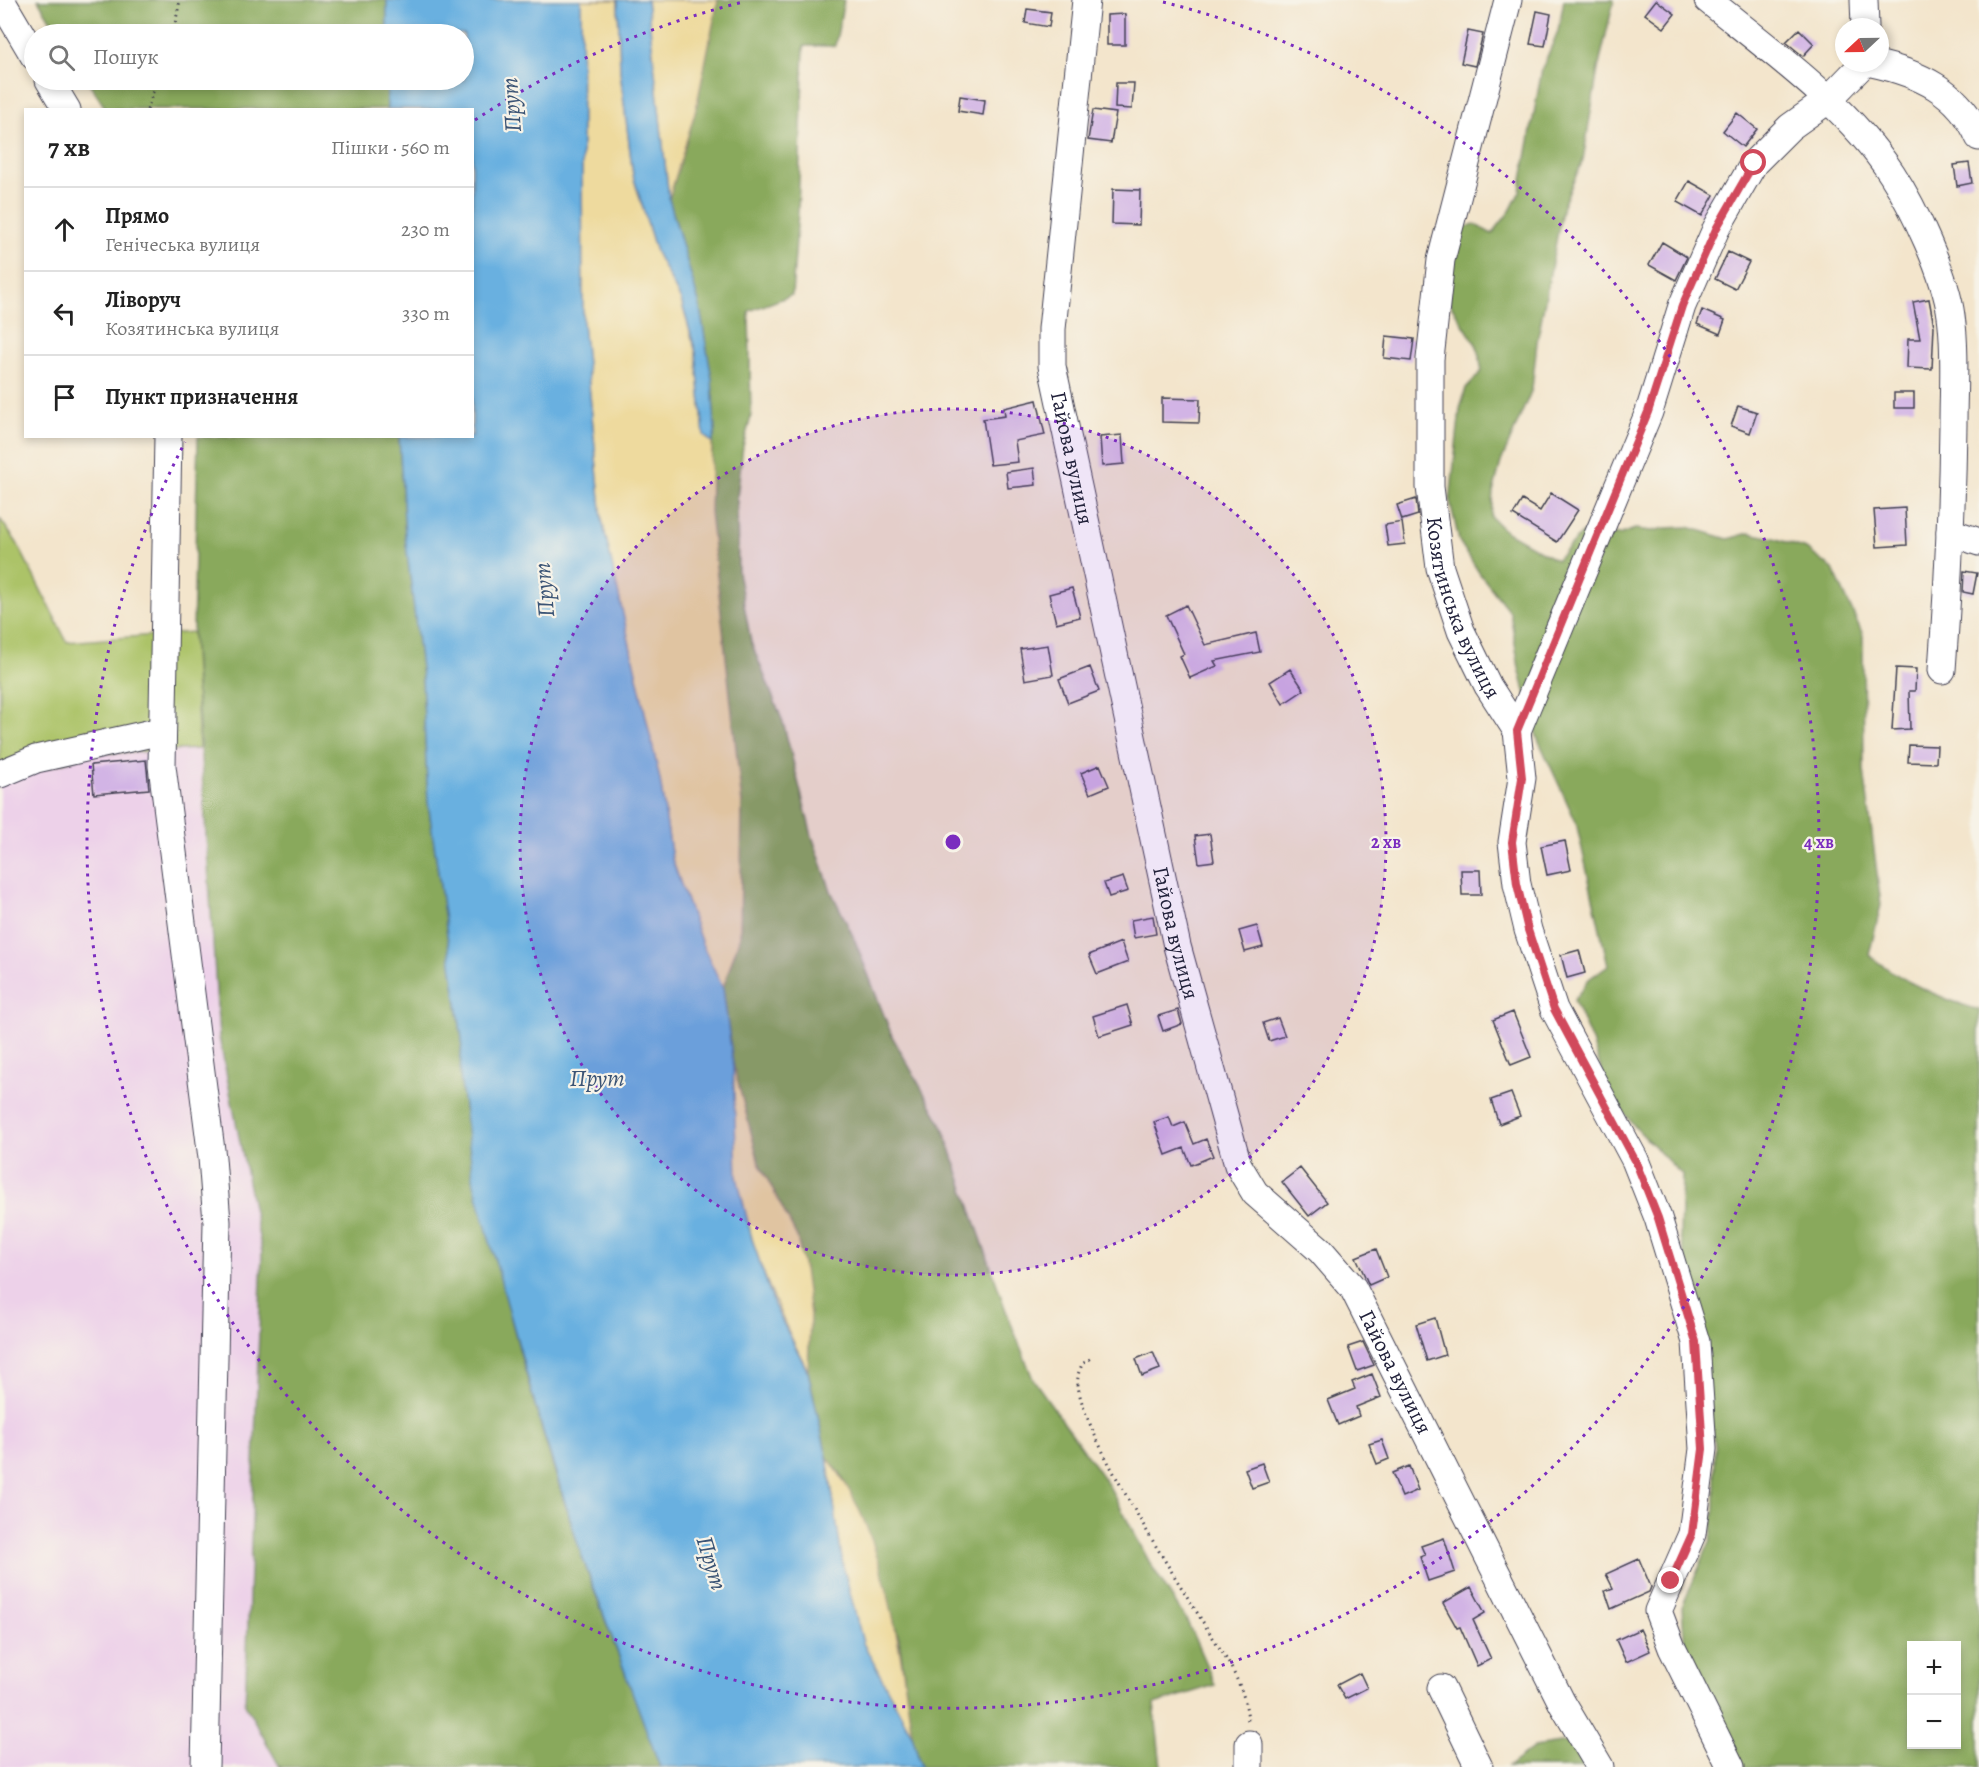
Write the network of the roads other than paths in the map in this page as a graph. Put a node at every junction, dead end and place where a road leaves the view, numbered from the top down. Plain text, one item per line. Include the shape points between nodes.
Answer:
1 (1, 0) edge
2 (1086, 0) edge
3 (1508, 0) edge
4 (1708, 0) edge
5 (1864, 0) edge
6 (1865, 18) edge
7 (24, 39) edge
8 (1889, 67) edge
9 (1855, 72) edge
10 (55, 90) edge
11 (1828, 100) junction
12 (66, 108) edge
13 (1979, 137) edge
14 (168, 438) edge
15 (1950, 532) junction
16 (1979, 542) edge
17 (1942, 670) dead end
18 (161, 731) junction
19 (1517, 731) junction
20 (0, 774) edge
21 (1441, 1688) dead end
22 (1593, 1761) edge
23 (205, 1767) edge
24 (1479, 1767) edge
25 (1731, 1767) edge

1 - 7 street
2 - 22 street, Гайова вулиця via 1052,329 1052,366 1177,946 1238,1165 1255,1193 1320,1250 1353,1288
3 - 19 street, Козятинська вулиця via 1441,260 1430,359 1430,487 1440,568 1461,631 1488,686
4 - 11 street
5 - 6 street
8 - 13 street via 1939,87 1963,108
9 - 11 street
10 - 12 street
11 - 15 street via 1892,174 1940,275 1951,315 1954,369
11 - 19 street via 1790,127 1754,163 1716,229 1682,306 1648,412
14 - 18 street
15 - 16 street
15 - 17 street
18 - 20 street via 36,759
18 - 23 street via 165,802 217,1222
19 - 25 street, Козятинська вулиця via 1522,778 1512,842 1528,930 1554,1009 1635,1160 1658,1218 1696,1342 1703,1449 1692,1534 1658,1611 1672,1648
21 - 24 street

